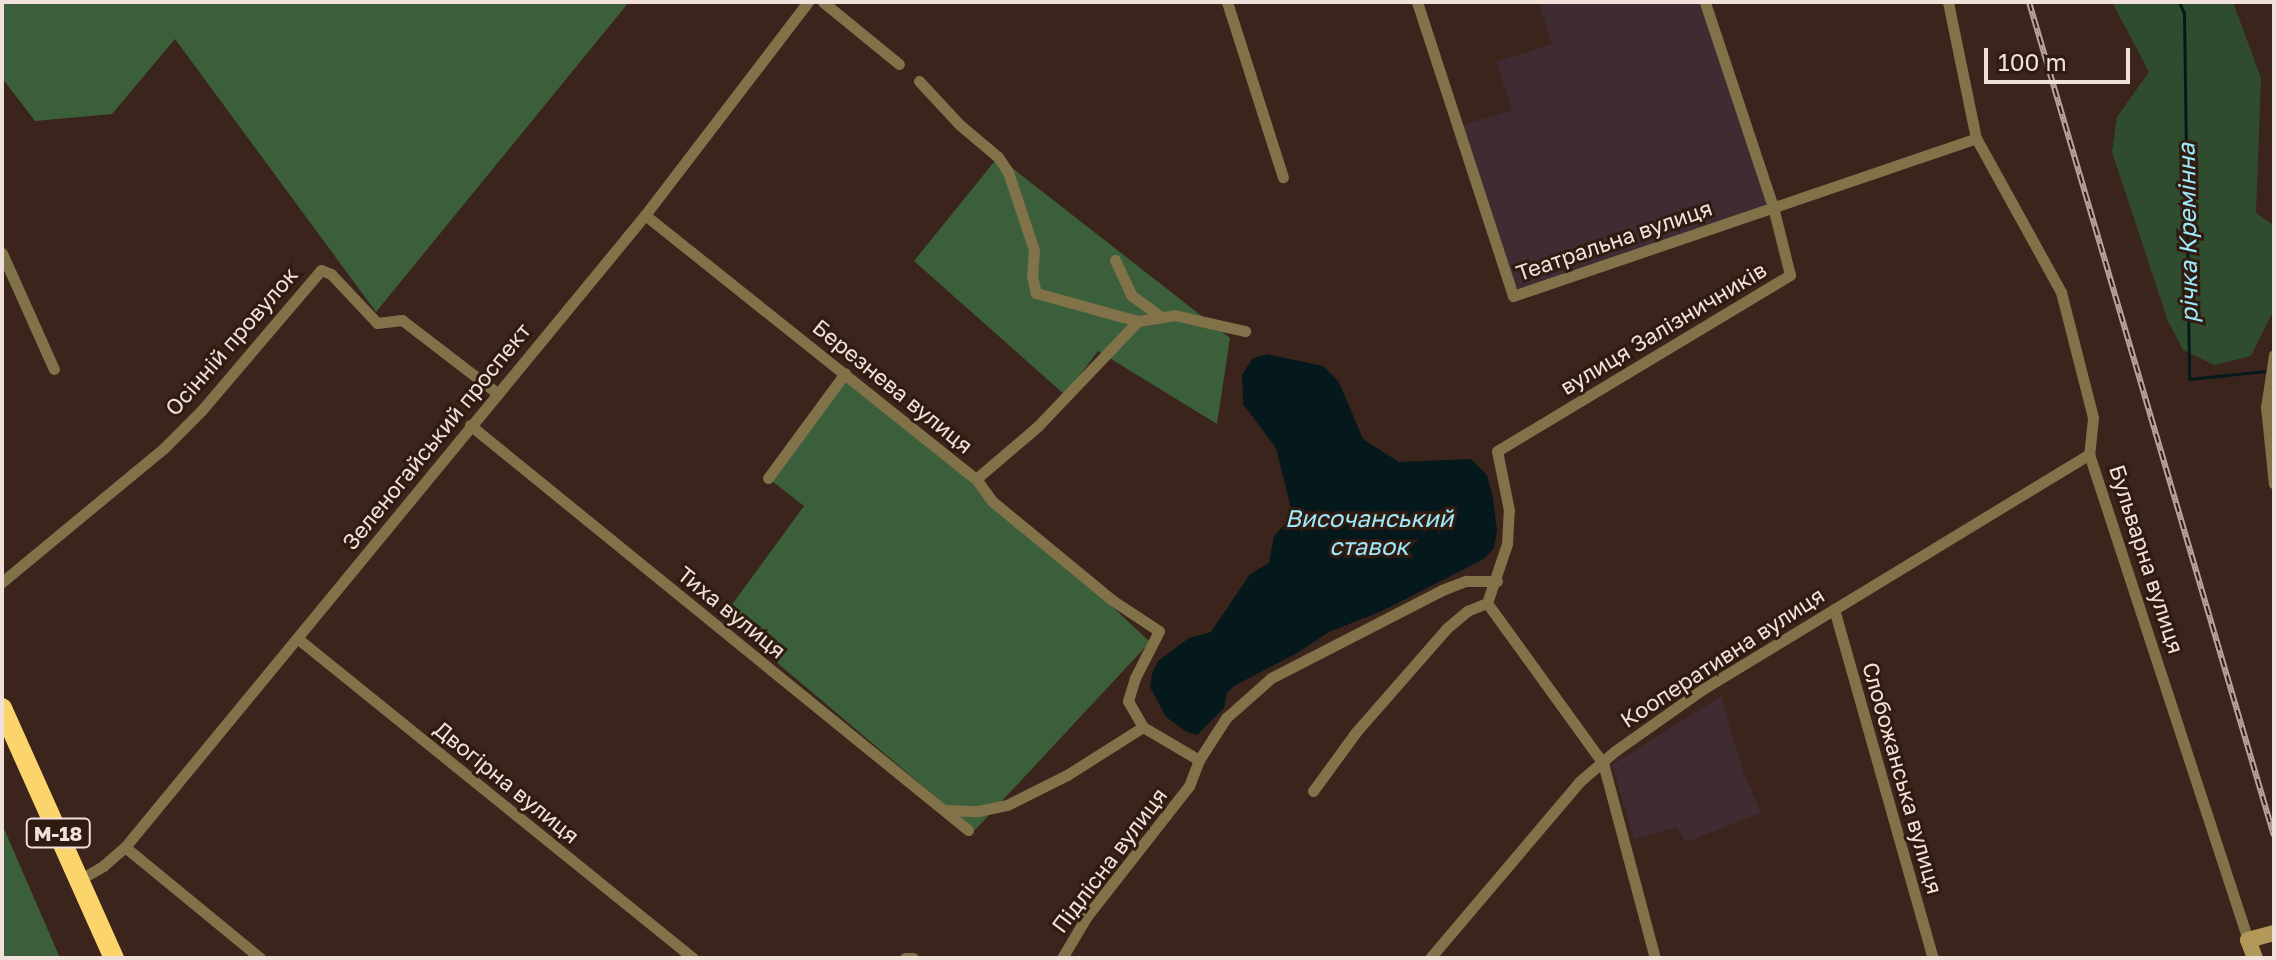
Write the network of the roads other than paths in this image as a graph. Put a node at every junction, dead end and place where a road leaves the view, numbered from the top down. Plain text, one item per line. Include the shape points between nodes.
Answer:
1 (808, 2) edge
2 (823, 2) edge
3 (1227, 2) edge
4 (1417, 2) edge
5 (1705, 2) edge
6 (1948, 2) edge
7 (899, 64) dead end
8 (919, 81) dead end
9 (1976, 138) junction
10 (1283, 177) dead end
11 (1773, 207) junction
12 (645, 215) junction
13 (2, 253) edge
14 (1115, 260) dead end
15 (1160, 316) junction
16 (1138, 321) junction
17 (1245, 331) dead end
18 (2271, 365) edge
19 (54, 369) dead end
20 (845, 373) junction
21 (496, 392) junction
22 (470, 425) junction
23 (2089, 454) junction
24 (768, 478) dead end
25 (976, 479) junction
26 (2274, 484) edge
27 (1497, 581) junction
28 (2, 582) edge
29 (1487, 603) junction
30 (1834, 609) junction
31 (297, 638) junction
32 (2, 708) edge
33 (1143, 727) junction
34 (1199, 760) junction
35 (1603, 763) junction
36 (1313, 791) dead end
37 (945, 810) junction
38 (968, 830) dead end
39 (125, 847) junction
40 (79, 880) junction
41 (2274, 933) edge
42 (2248, 940) junction
43 (114, 958) edge
44 (260, 958) edge
45 (693, 958) edge
46 (905, 958) edge
47 (913, 958) edge
48 (1062, 958) edge
49 (1430, 958) edge
50 (1655, 958) edge
51 (1933, 958) edge
52 (2255, 958) edge

1 - 12 street, Зеленогайський проспект
2 - 7 street
3 - 10 street
4 - 11 street, Театральна вулиця via 1513,296
5 - 11 street
6 - 9 street, Бульварна вулиця
8 - 16 street via 1008,172 1034,250 1036,293
9 - 11 street, Театральна вулиця
9 - 23 street, Бульварна вулиця via 2061,292 2093,418
11 - 27 street, вулиця Залізничників via 1790,275 1497,451 1509,510
12 - 20 street, Березнева вулиця
12 - 21 street, Зеленогайський проспект
13 - 19 street
14 - 15 street via 1131,295
15 - 16 street
15 - 17 street
16 - 25 street, Березнева вулиця via 1038,426
18 - 26 street via 2266,407
20 - 24 street
20 - 25 street, Березнева вулиця
21 - 22 street, Зеленогайський проспект
21 - 28 street, Осінній провулок via 402,320 377,323 321,270 164,448
22 - 31 street, Зеленогайський проспект
22 - 37 street, Тиха вулиця
23 - 30 street, Кооперативна вулиця
23 - 42 street, Бульварна вулиця
25 - 33 street via 992,501 1112,600 1159,631 1128,701
27 - 29 street
27 - 34 street, Підлісна вулиця via 1466,581 1442,590 1271,678 1226,718
29 - 35 street
29 - 36 street via 1447,628 1356,732
30 - 35 street, Кооперативна вулиця via 1703,689
30 - 51 street, Слобожанська вулиця
31 - 39 street, Зеленогайський проспект
31 - 45 street, Двогірна вулиця
32 - 40 highway, М-18
33 - 34 street
33 - 37 street via 1007,805
34 - 48 street, Підлісна вулиця via 1189,786 1087,916
35 - 49 street, Кооперативна вулиця via 1579,782
35 - 50 street
37 - 38 street, Тиха вулиця
39 - 40 street, Зеленогайський проспект
39 - 44 street
40 - 43 highway, М-18
41 - 42 street
42 - 52 street, Бульварна вулиця
46 - 47 street

